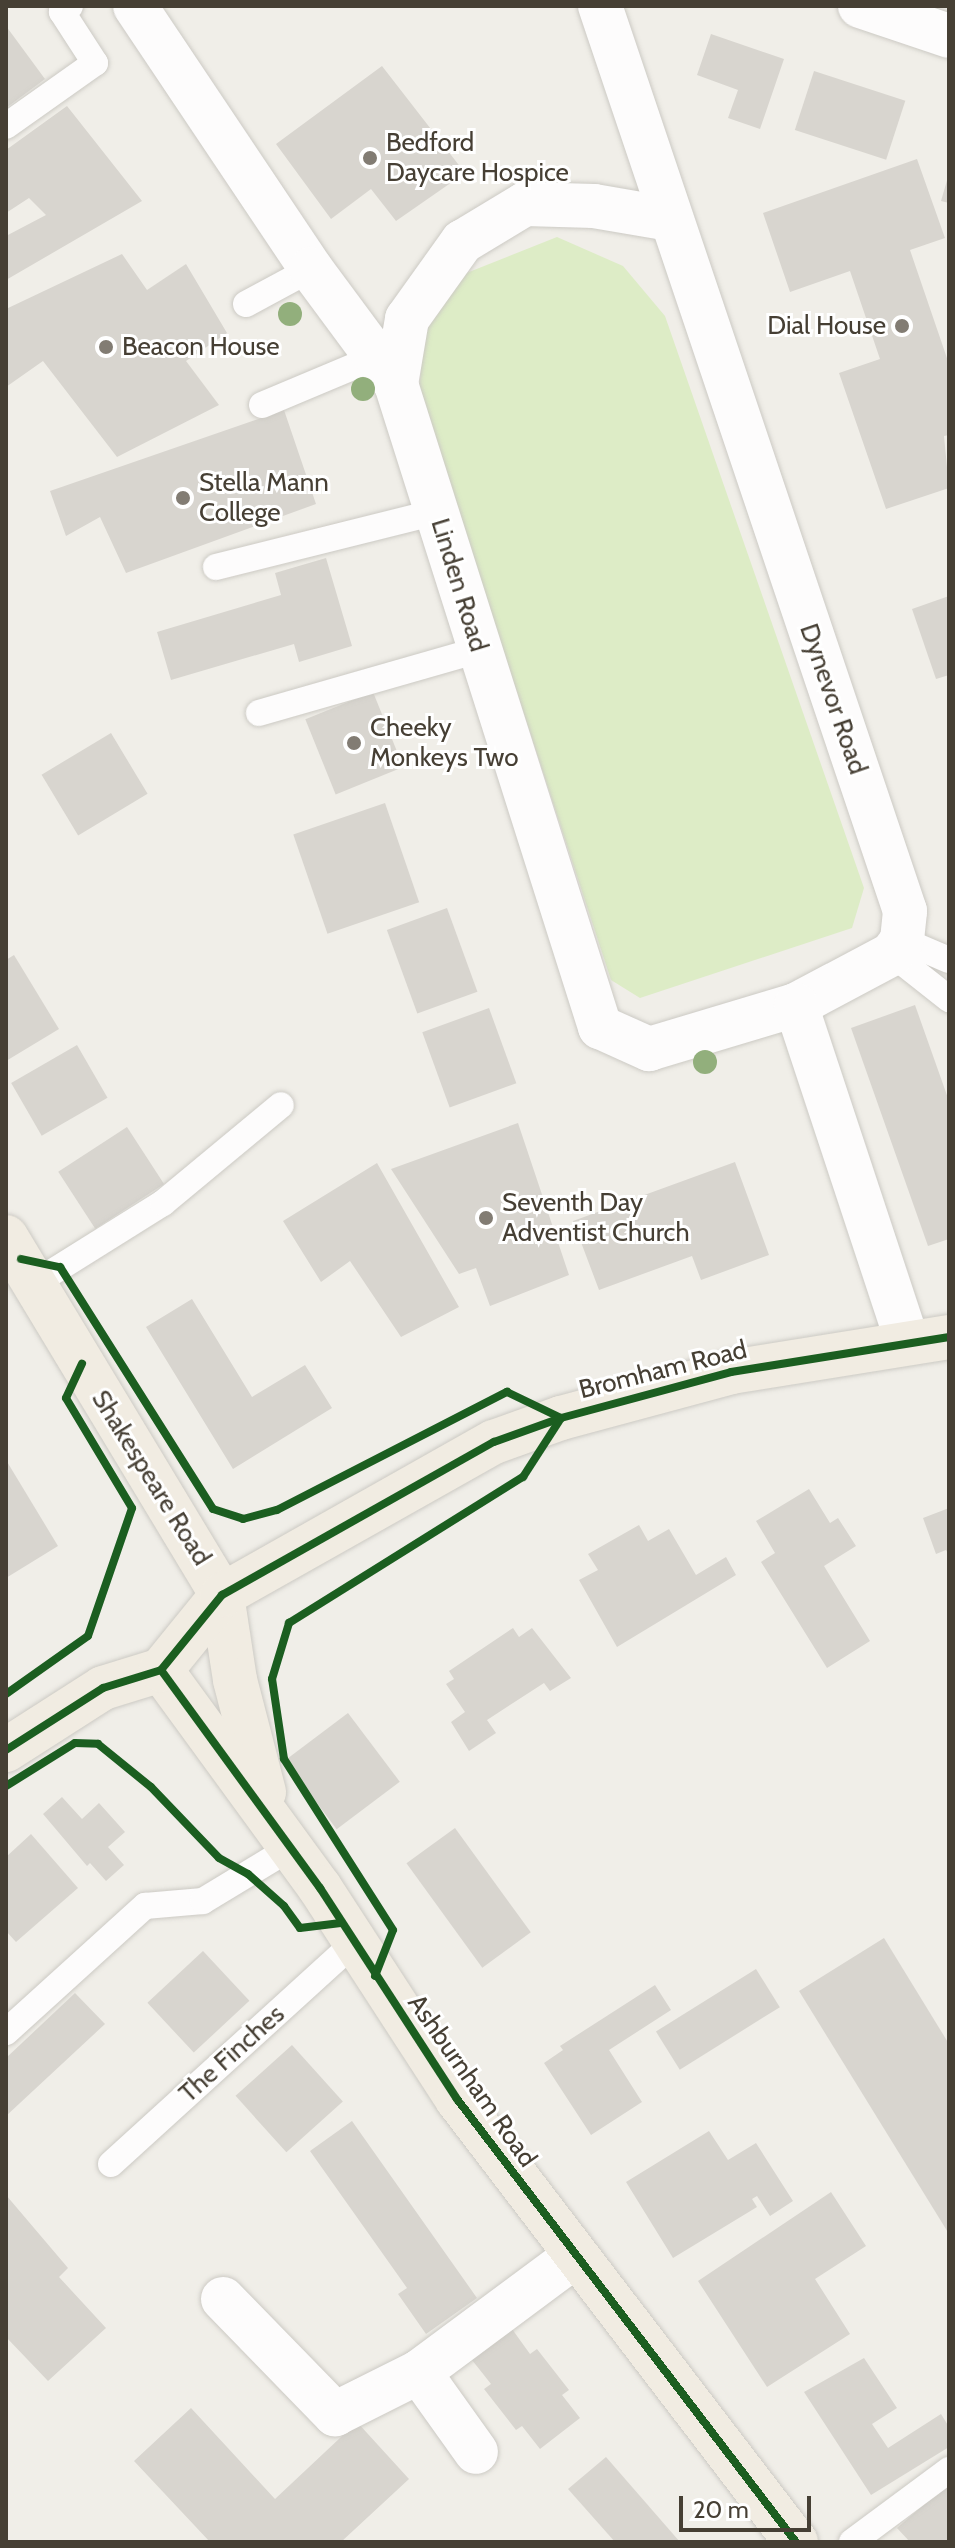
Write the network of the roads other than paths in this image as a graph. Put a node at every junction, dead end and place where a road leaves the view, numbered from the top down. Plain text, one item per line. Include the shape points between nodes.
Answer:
1 (70, 6) edge
2 (135, 6) edge
3 (600, 6) edge
4 (860, 6) edge
5 (949, 36) edge
6 (6, 126) edge
7 (669, 219) junction
8 (311, 269) junction
9 (246, 304) dead end
10 (386, 371) junction
11 (262, 405) dead end
12 (436, 512) junction
13 (216, 567) dead end
14 (479, 650) junction
15 (259, 713) dead end
16 (897, 947) junction
17 (949, 960) edge
18 (949, 999) edge
19 (796, 1005) junction
20 (281, 1105) dead end
21 (6, 1237) edge
22 (35, 1283) junction
23 (928, 1339) edge
24 (222, 1595) junction
25 (161, 1670) junction
26 (6, 1750) edge
27 (281, 1832) junction
28 (354, 1943) junction
29 (6, 2032) edge
30 (111, 2164) dead end
31 (574, 2257) junction
32 (223, 2299) dead end
33 (419, 2372) junction
34 (476, 2452) dead end
35 (949, 2470) edge
36 (796, 2542) edge
37 (852, 2542) edge

1 - 6 lane via 62,12 95,63
2 - 8 street, Linden Road
3 - 7 street, Dynevor Road
4 - 5 street
7 - 10 street via 594,206 525,204 462,242 407,319
7 - 16 street, Dynevor Road via 905,911
8 - 9 lane
8 - 10 street, Linden Road
10 - 11 lane
10 - 12 street, Linden Road
12 - 13 lane
12 - 14 street, Linden Road
14 - 15 lane
14 - 19 street, Linden Road via 600,1027 649,1049
16 - 17 lane
16 - 18 lane
16 - 19 street
19 - 23 street
20 - 22 lane via 163,1203
21 - 22 main road, Shakespeare Road
22 - 24 main road, Shakespeare Road
23 - 24 main road, Bromham Road via 731,1372 521,1432 494,1442
24 - 25 main road, Bromham Road
24 - 27 main road, Ashburnham Road via 235,1680
25 - 26 main road via 103,1688
25 - 27 main road, Ashburnham Road
27 - 28 main road, Ashburnham Road
27 - 29 lane via 203,1901 145,1906
28 - 30 lane, The Finches
28 - 31 main road, Ashburnham Road via 457,2099
31 - 33 street
31 - 36 main road, Ashburnham Road
32 - 33 street via 335,2414
33 - 34 street
35 - 37 lane

